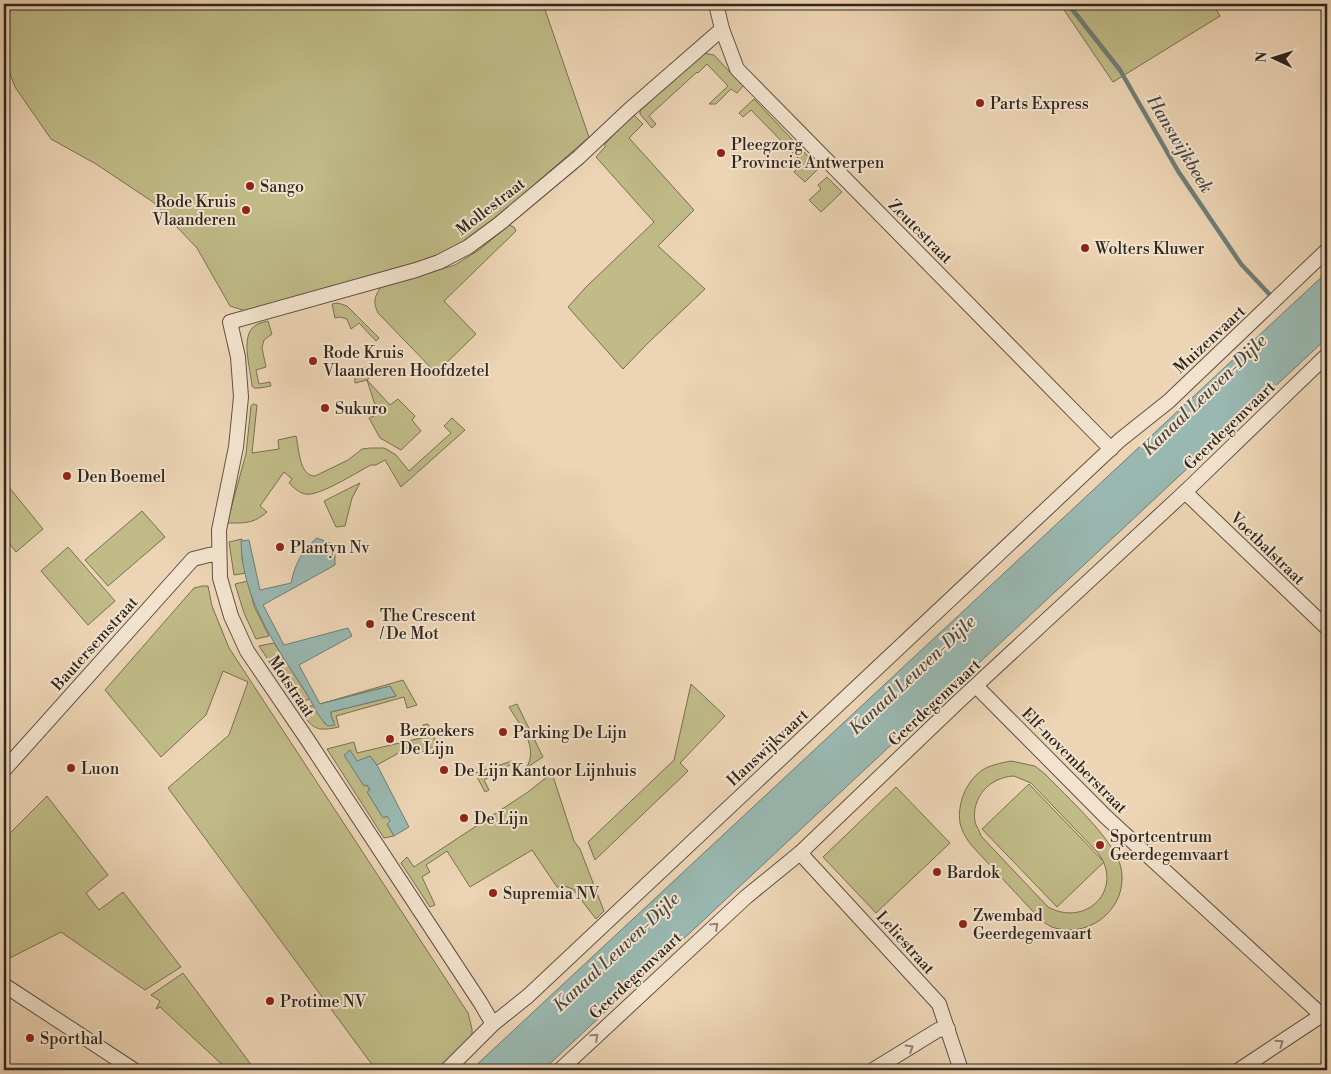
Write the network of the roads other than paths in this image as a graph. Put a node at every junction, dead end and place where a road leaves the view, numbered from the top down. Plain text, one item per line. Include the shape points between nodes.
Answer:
1 (716, 4) edge
2 (722, 29) junction
3 (1327, 250) edge
4 (230, 322) joint
5 (1327, 354) edge
6 (1111, 449) junction
7 (1184, 492) junction
8 (219, 554) junction
9 (1327, 628) edge
10 (976, 686) junction
11 (4, 770) edge
12 (800, 853) junction
13 (4, 984) edge
14 (1325, 1018) edge
15 (493, 1024) junction
16 (948, 1029) junction
17 (134, 1070) edge
18 (447, 1070) edge
19 (560, 1070) edge
20 (873, 1070) edge
21 (961, 1070) edge
22 (1239, 1070) edge

1 - 2 street, Zeutestraat
2 - 4 street, Mollestraat via 580,157 468,247 416,270
2 - 6 street, Zeutestraat via 736,69
3 - 6 street, Muizenvaart via 1169,401
4 - 8 street, Motstraat via 238,357 241,397 236,447 219,530
5 - 7 street, Geerdegemvaart
6 - 15 street, Hanswijkvaart via 528,996
7 - 9 street, Voetbalstraat
7 - 10 street, Geerdegemvaart
8 - 11 street, Bautersemstraat via 193,559
8 - 15 street, Motstraat via 220,578 230,616 246,651
10 - 12 street, Geerdegemvaart
10 - 14 street, Elf-novemberstraat via 1106,817
12 - 16 street, Leliestraat via 939,1004
19 -> 12 street, Geerdegemvaart via 746,897
13 - 17 street
22 -> 14 street
15 - 18 street, Hanswijkvaart
20 -> 16 street via 938,1030
16 - 21 street, Leliestraat

